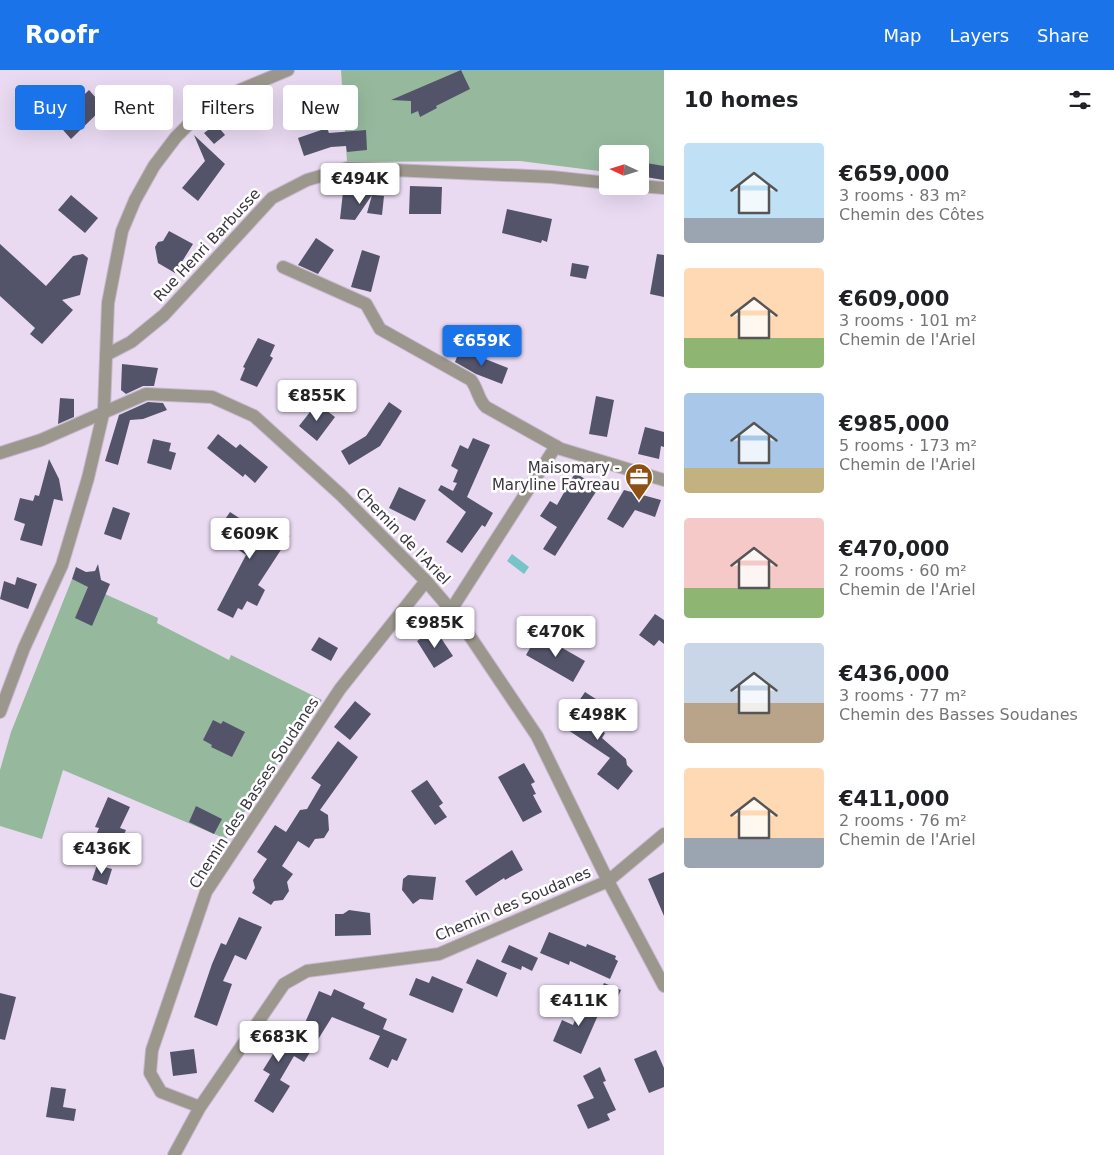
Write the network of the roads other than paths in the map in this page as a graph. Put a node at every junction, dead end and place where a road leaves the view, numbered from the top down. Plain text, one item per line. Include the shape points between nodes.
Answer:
1 (288, 70) edge
2 (599, 182) edge
3 (649, 187) edge
4 (664, 188) edge
5 (284, 267) dead end
6 (106, 354) junction
7 (104, 410) junction
8 (556, 446) junction
9 (0, 453) edge
10 (664, 480) edge
11 (426, 581) junction
12 (451, 610) junction
13 (0, 712) edge
14 (664, 834) edge
15 (608, 881) junction
16 (664, 986) edge
17 (200, 1108) junction
18 (174, 1155) edge

1 - 6 street via 203,110 176,137 154,166 122,231 108,303
2 - 6 street, Rue Henri Barbusse via 348,168 307,180 272,198 164,315 131,342
3 - 4 street
5 - 8 street via 366,304 380,329 471,380 486,407
6 - 7 street
7 - 9 street, Chemin de l'Ariel via 41,440
7 - 11 street, Chemin de l'Ariel via 146,394 212,396 254,416 342,495
7 - 13 street via 62,565 24,648
8 - 10 street
8 - 12 street
11 - 12 street, Chemin de l'Ariel
11 - 17 street, Chemin des Basses Soudanes via 340,689 206,892 152,1050 150,1072 161,1092
12 - 15 street, Chemin de l'Ariel via 537,736
14 - 15 street, Chemin des Soudanes
15 - 16 street, Chemin de l'Ariel
15 - 17 street, Chemin des Soudanes via 439,954 307,971 284,984
17 - 18 street, Chemin des Soudanes

